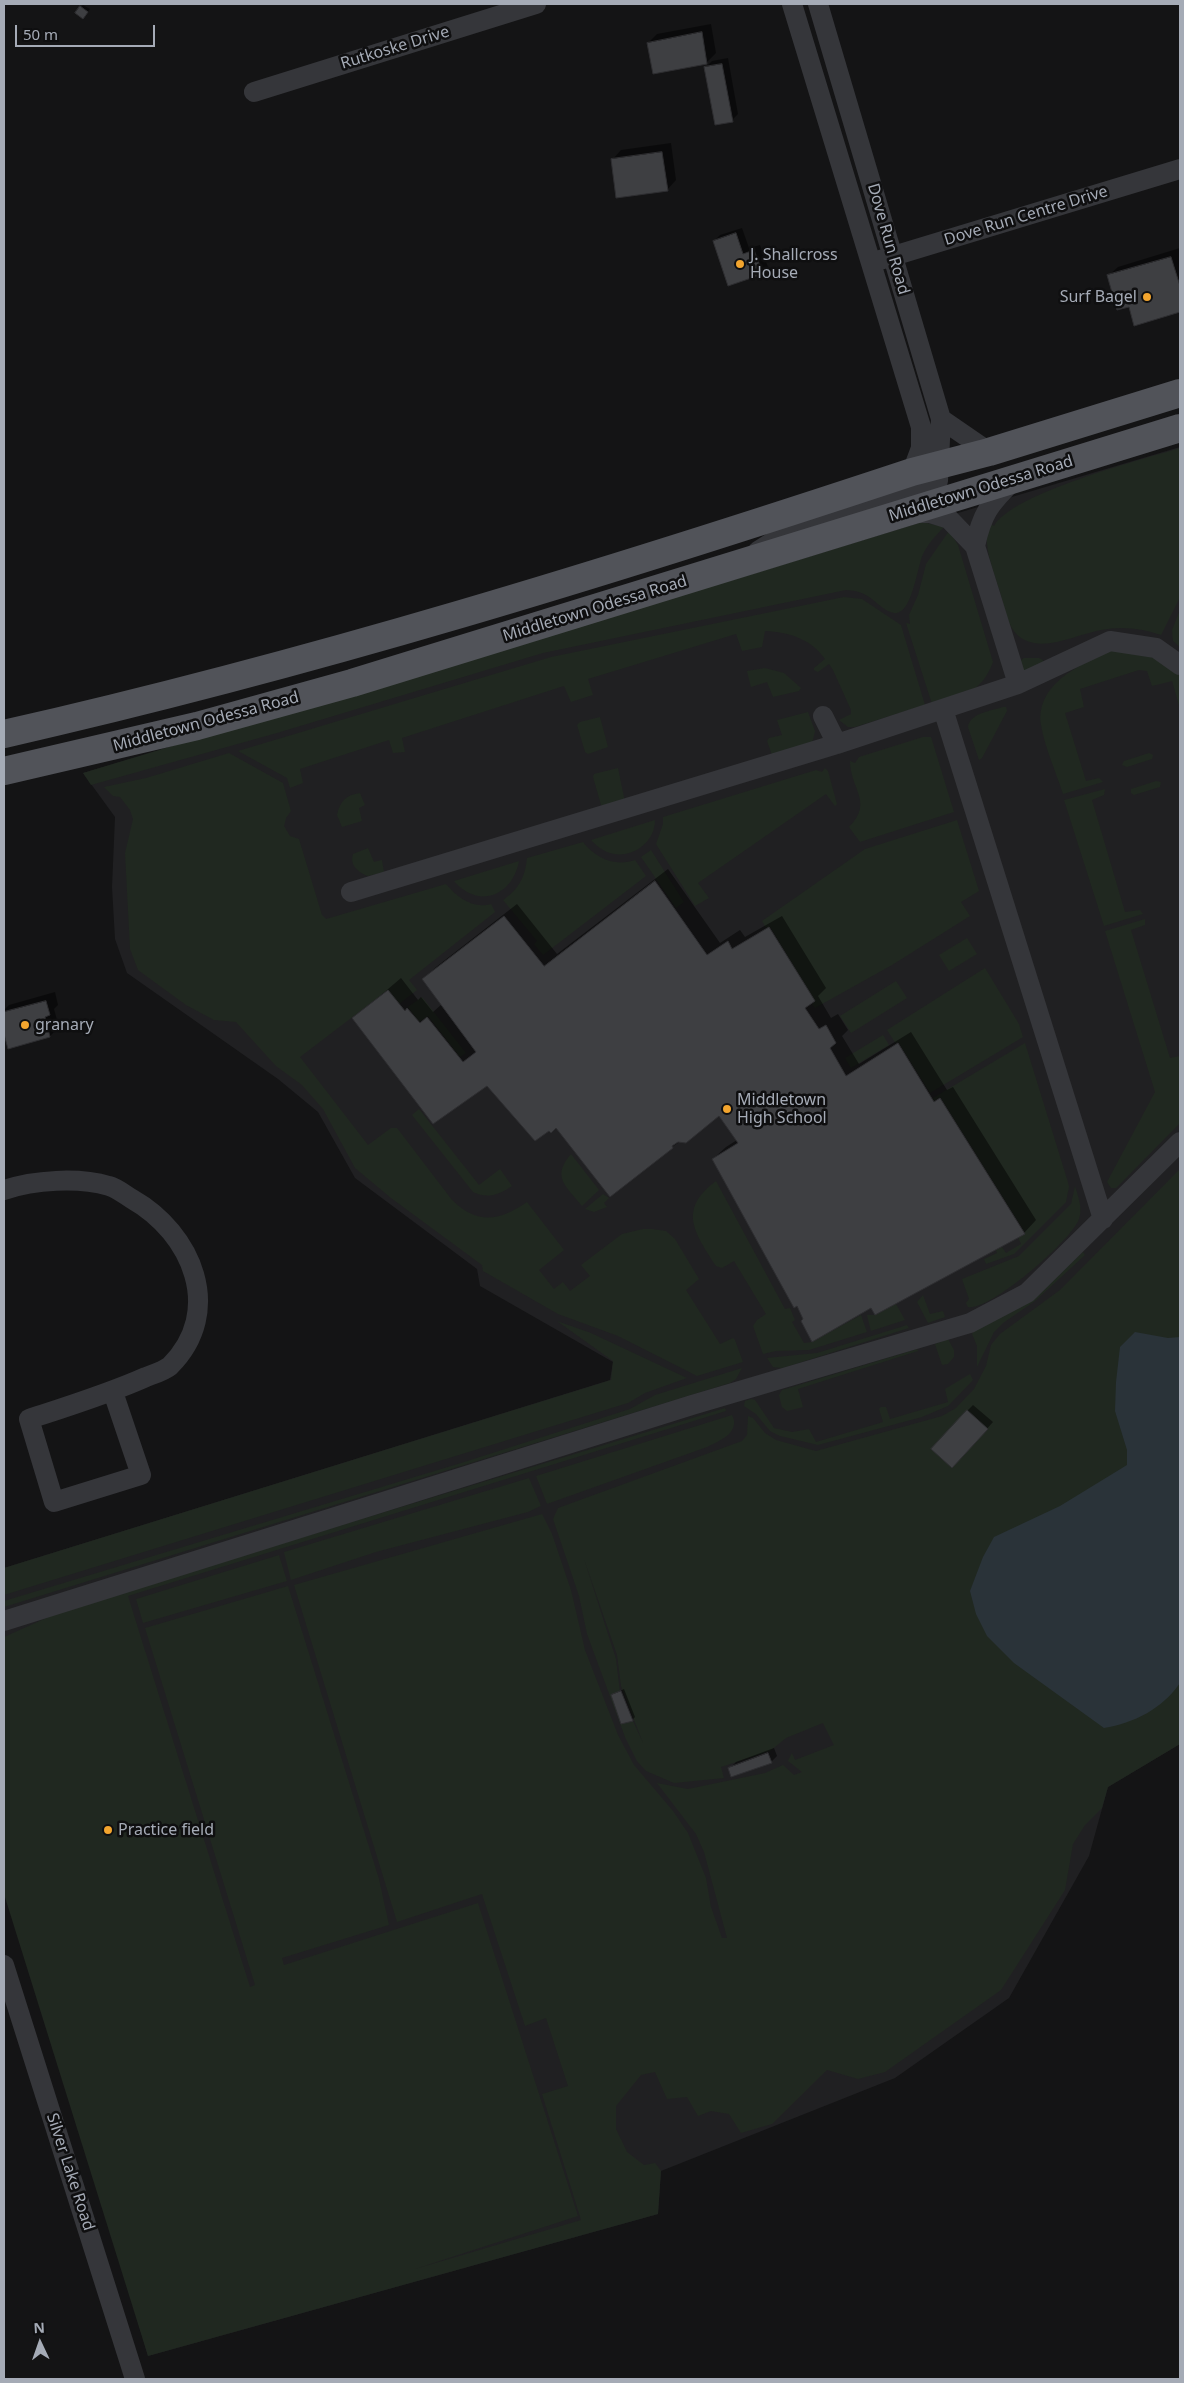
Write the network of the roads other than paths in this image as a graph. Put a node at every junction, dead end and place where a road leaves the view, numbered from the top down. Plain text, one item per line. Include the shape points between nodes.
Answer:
1 (536, 4) edge
2 (792, 4) edge
3 (818, 4) edge
4 (254, 92) dead end
5 (1180, 169) edge
6 (893, 256) junction
7 (871, 263) junction
8 (1180, 393) edge
9 (941, 420) junction
10 (1180, 428) edge
11 (989, 452) junction
12 (939, 465) junction
13 (912, 472) junction
14 (1016, 478) junction
15 (905, 513) junction
16 (975, 546) junction
17 (733, 566) junction
18 (1180, 665) edge
19 (1018, 684) junction
20 (943, 709) junction
21 (823, 716) dead end
22 (4, 734) edge
23 (837, 744) junction
24 (4, 771) edge
25 (351, 892) dead end
26 (1180, 1142) edge
27 (4, 1190) edge
28 (1103, 1219) junction
29 (113, 1392) junction
30 (4, 1620) edge
31 (4, 1965) edge
32 (135, 2379) edge

1 - 4 street, Rutkoske Drive
2 - 7 street, Dove Run Road
3 - 6 street, Dove Run Road
5 - 6 street, Dove Run Centre Drive
6 - 7 street, Dove Run Centre Drive
6 - 9 street, Dove Run Road
7 - 13 street, Dove Run Road via 921,427 921,448
8 - 11 main road, Middletown Odessa Road
9 - 11 street
9 - 12 street, Dove Run Road
10 - 14 main road, Middletown Odessa Road
11 - 12 main road, Middletown Odessa Road
12 - 13 main road, Middletown Odessa Road
12 - 17 street, Dove Run Road via 938,482 930,489 785,534
13 - 22 main road, Middletown Odessa Road via 424,626 143,702
14 - 15 main road, Middletown Odessa Road
14 - 16 street via 996,497 981,520
15 - 16 street via 930,513 949,519
15 - 17 main road, Middletown Odessa Road
16 - 19 street
17 - 24 main road, Middletown Odessa Road via 474,647 216,721
18 - 19 street via 1156,648 1110,641
19 - 20 street
20 - 23 street
20 - 28 street
21 - 23 street
23 - 25 street
26 - 28 street
27 - 29 street via 15,1186 78,1181 110,1186 144,1206 172,1231 190,1261 199,1290 188,1346 168,1368
28 - 30 street via 1027,1294 970,1323 683,1408
29 - 29 street via 29,1419 54,1502 141,1475
31 - 32 street, Silver Lake Road

